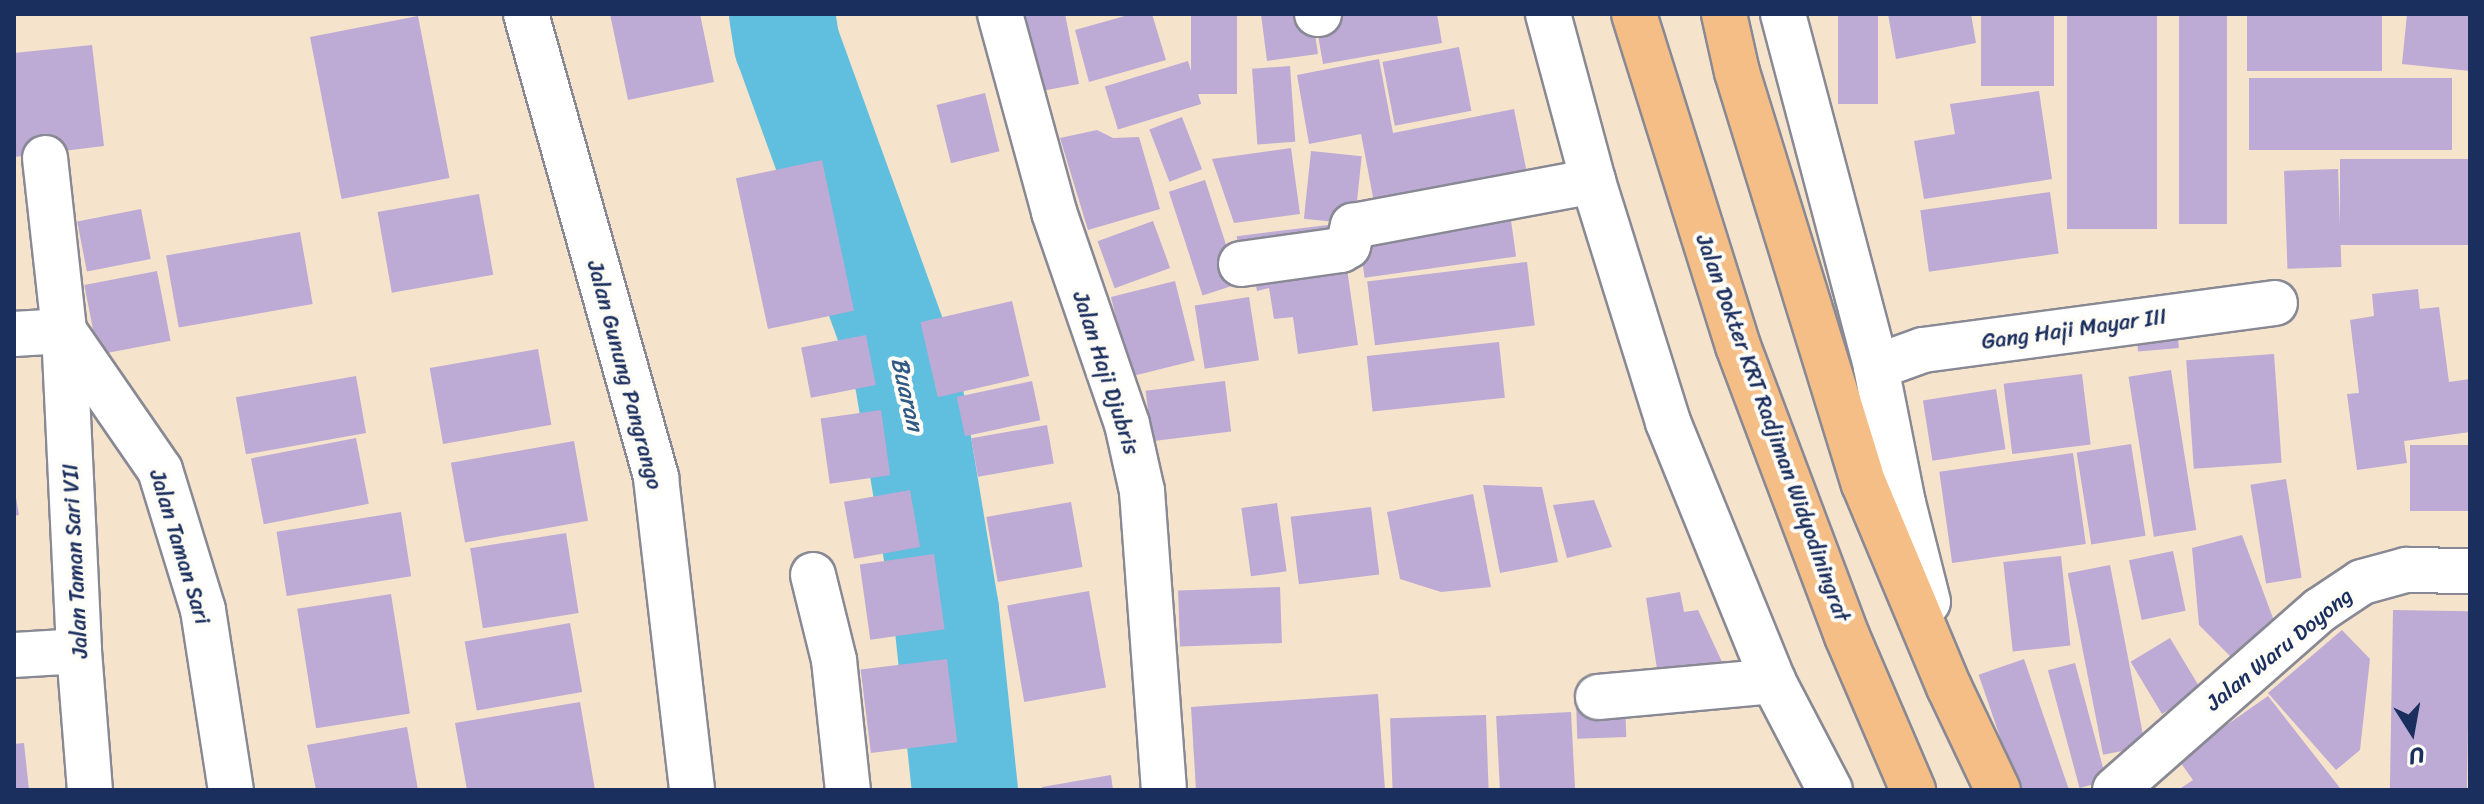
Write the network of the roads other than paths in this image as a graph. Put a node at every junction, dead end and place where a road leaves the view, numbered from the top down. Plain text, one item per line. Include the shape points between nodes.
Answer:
1 (526, 14) edge
2 (1000, 14) edge
3 (1548, 14) edge
4 (1634, 14) edge
5 (1724, 14) edge
6 (1783, 14) edge
7 (45, 158) dead end
8 (1593, 181) junction
9 (1241, 264) dead end
10 (2275, 303) dead end
11 (64, 331) junction
12 (14, 334) edge
13 (1876, 367) junction
14 (2470, 571) edge
15 (813, 575) dead end
16 (79, 651) junction
17 (14, 655) edge
18 (1773, 681) junction
19 (1949, 687) junction
20 (1598, 697) dead end
21 (90, 790) edge
22 (231, 790) edge
23 (692, 790) edge
24 (848, 790) edge
25 (1164, 790) edge
26 (1830, 790) edge
27 (1913, 790) edge
28 (1998, 790) edge
29 (2115, 790) edge

1 - 23 street, Jalan Gunung Pangrango via 656,478
2 - 25 street, Jalan Haji Djubris via 1054,212 1130,437 1142,491
3 - 8 street
4 - 27 main road, Jalan Dokter KRT Radjiman Widyodiningrat via 1738,346 1847,636
5 - 19 main road via 1851,446
6 - 13 street
7 - 11 street, Jalan Taman Sari VII
8 - 9 street via 1353,226 1348,246 1341,250
8 - 18 street via 1668,422
10 - 13 street, Gang Haji Mayar III via 1923,350
11 - 12 street
11 - 16 street, Jalan Taman Sari VII
11 - 22 street, Jalan Taman Sari via 160,470 203,610
13 - 19 street
14 - 29 street, Jalan Waru Doyong via 2406,570 2362,582 2320,610
15 - 24 street via 834,660
16 - 17 street
16 - 21 street, Jalan Taman Sari VII
18 - 20 street
18 - 26 street
19 - 28 main road

